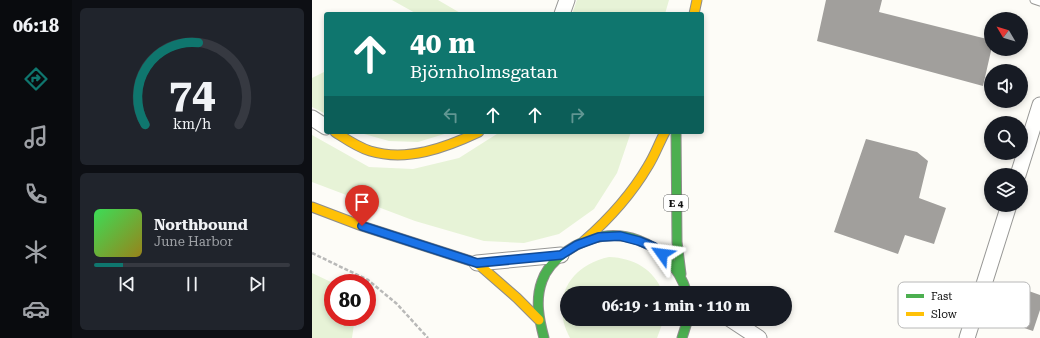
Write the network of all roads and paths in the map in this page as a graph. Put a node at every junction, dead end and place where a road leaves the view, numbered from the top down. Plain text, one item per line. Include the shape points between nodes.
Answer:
1 (567, 0) edge
2 (697, 0) edge
3 (1034, 0) edge
4 (1040, 2) edge
5 (563, 12) edge
6 (694, 12) edge
7 (1040, 105) edge
8 (312, 118) edge
9 (324, 126) edge
10 (339, 134) edge
11 (474, 134) edge
12 (664, 134) edge
13 (676, 134) edge
14 (1020, 168) edge
15 (312, 207) edge
16 (1007, 212) edge
17 (581, 243) junction
18 (312, 253) edge
19 (561, 255) junction
20 (477, 263) junction
21 (681, 274) junction
22 (985, 282) edge
23 (685, 286) edge
24 (692, 286) edge
25 (539, 320) junction
26 (687, 326) edge
27 (741, 326) edge
28 (970, 328) edge
29 (428, 338) edge
30 (544, 338) edge
31 (682, 338) edge
32 (759, 338) edge
33 (967, 338) edge

1 - 5 street
2 - 6 main road
3 - 4 lane
7 - 14 street
8 - 9 street
10 - 11 main road via 368,150 393,155 419,153
12 - 17 main road, E 4 via 645,171 618,208
13 - 21 main road, E 4 via 677,242
15 - 20 main road
16 - 22 street
17 - 19 main road, E 4
17 - 21 main road, E 4 via 599,237 620,236 639,241 654,247 670,260
18 - 29 path via 368,280 397,304
19 - 20 street
19 - 25 main road, E 4 via 548,269 541,284
20 - 25 main road
21 - 23 main road, E 4
21 - 24 street
25 - 30 main road, E 4
26 - 31 main road
27 - 32 street
28 - 33 street

